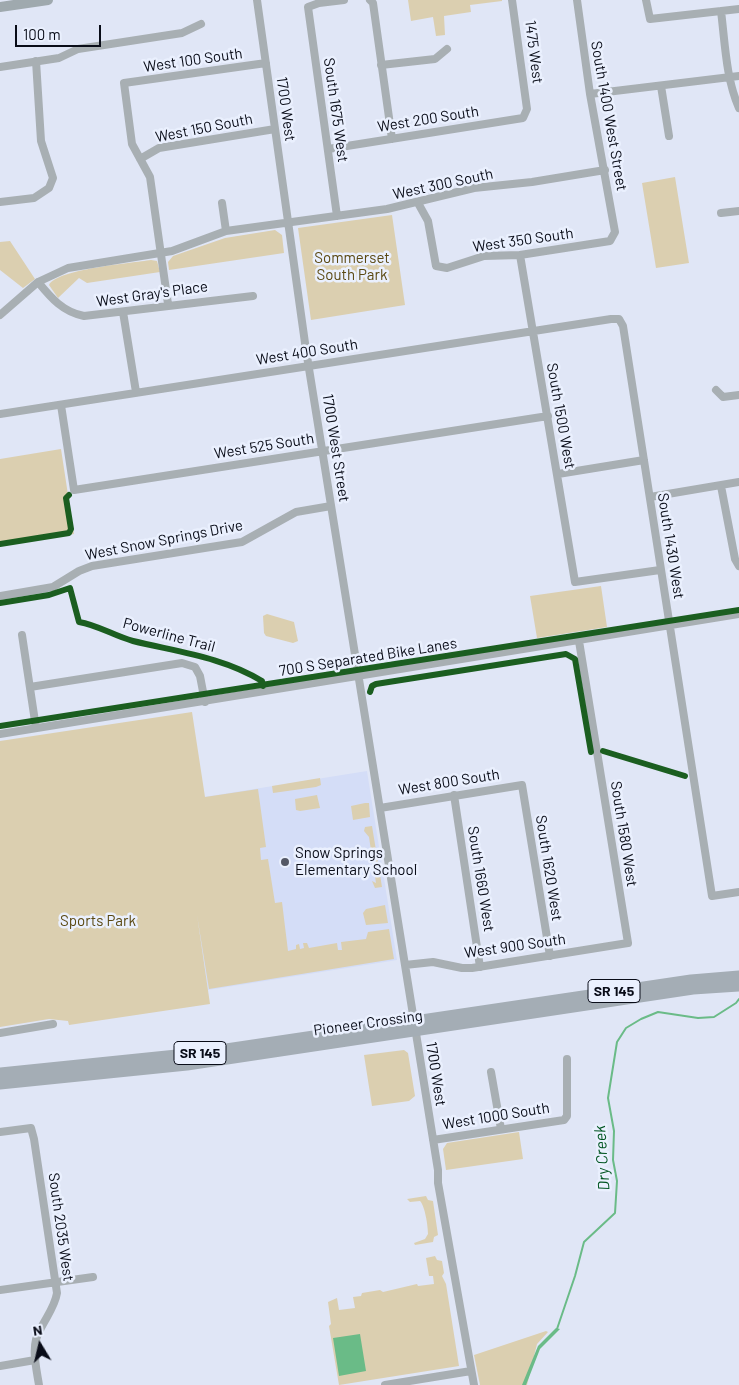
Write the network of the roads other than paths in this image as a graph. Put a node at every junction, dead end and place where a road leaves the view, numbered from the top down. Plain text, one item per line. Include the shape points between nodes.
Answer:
1 (48, 0) edge
2 (257, 0) edge
3 (344, 0) edge
4 (370, 0) edge
5 (512, 0) edge
6 (577, 0) edge
7 (646, 0) edge
8 (0, 7) edge
9 (739, 8) edge
10 (721, 11) junction
11 (201, 24) dead end
12 (446, 48) dead end
13 (36, 62) junction
14 (266, 62) junction
15 (0, 66) edge
16 (381, 66) junction
17 (739, 76) edge
18 (730, 77) junction
19 (661, 86) junction
20 (590, 94) junction
21 (739, 108) edge
22 (528, 109) joint
23 (275, 129) junction
24 (668, 136) dead end
25 (392, 139) junction
26 (328, 149) junction
27 (140, 158) junction
28 (605, 170) junction
29 (0, 202) edge
30 (222, 203) dead end
31 (418, 203) junction
32 (739, 210) edge
33 (721, 213) dead end
34 (337, 216) junction
35 (287, 223) junction
36 (226, 231) junction
37 (614, 237) joint
38 (161, 253) junction
39 (520, 255) junction
40 (38, 282) junction
41 (253, 296) dead end
42 (168, 304) junction
43 (124, 312) junction
44 (0, 315) edge
45 (619, 319) joint
46 (532, 331) junction
47 (309, 366) junction
48 (716, 390) dead end
49 (136, 392) junction
50 (739, 396) edge
51 (61, 405) junction
52 (0, 414) edge
53 (548, 416) junction
54 (322, 451) junction
55 (644, 460) junction
56 (558, 474) junction
57 (739, 482) edge
58 (721, 486) junction
59 (650, 497) junction
60 (331, 506) junction
61 (739, 566) edge
62 (660, 570) junction
63 (0, 596) edge
64 (739, 614) edge
65 (669, 626) junction
66 (22, 635) dead end
67 (579, 641) junction
68 (359, 677) junction
69 (30, 687) junction
70 (205, 702) junction
71 (36, 728) junction
72 (0, 734) edge
73 (522, 785) joint
74 (454, 795) junction
75 (380, 808) junction
76 (739, 892) edge
77 (628, 943) joint
78 (550, 956) junction
79 (405, 964) junction
80 (480, 967) junction
81 (739, 976) edge
82 (739, 986) edge
83 (53, 1024) dead end
84 (415, 1026) junction
85 (0, 1033) edge
86 (567, 1058) dead end
87 (491, 1072) dead end
88 (0, 1073) edge
89 (0, 1084) edge
90 (501, 1129) junction
91 (0, 1132) edge
92 (433, 1140) junction
93 (93, 1277) dead end
94 (56, 1282) junction
95 (0, 1290) edge
96 (35, 1360) junction
97 (0, 1366) edge
98 (471, 1371) junction
99 (39, 1385) edge
100 (384, 1385) edge
101 (474, 1385) edge

1 - 8 main road
2 - 14 street, 1700 West
3 - 26 street, South 1675 West via 308,7
4 - 16 street
5 - 22 street, 1475 West
6 - 20 street, South 1400 West Street
7 - 10 street via 650,19
9 - 10 street
10 - 18 street
11 - 13 street via 182,33 78,49 59,58
12 - 16 street via 435,59
13 - 15 street
13 - 29 street via 41,141 53,178 50,188 34,198
14 - 23 street, 1700 West
14 - 27 street, West 100 South via 124,83 132,144
16 - 25 street
17 - 18 street
18 - 19 street
18 - 21 street
19 - 20 street
19 - 24 street
20 - 28 street, South 1400 West Street
22 - 25 street, West 200 South via 523,118
23 - 27 street, West 150 South via 159,148
23 - 35 street, 1700 West
25 - 26 street, West 200 South
26 - 34 street, South 1675 West
27 - 38 street via 150,177
28 - 31 street, West 300 South via 474,188
28 - 37 street, South 1400 West Street
30 - 36 street
31 - 34 street, West 300 South
31 - 39 street, West 350 South via 428,220 436,266 446,268 484,256
32 - 33 street
34 - 35 street, West 300 South
35 - 36 street, West 300 South
35 - 47 street, 1700 West Street
36 - 38 street, West 300 South
37 - 39 street, West 350 South via 610,241
38 - 40 street, West 300 South via 68,268
38 - 42 street
39 - 46 street, South 1500 West
40 - 43 street, West Gray's Place via 58,305 73,314 95,316
40 - 44 street, West 300 South
41 - 42 street, West Gray's Place
42 - 43 street, West Gray's Place
43 - 49 street
45 - 46 street, West 400 South
45 - 55 street, South 1430 West
46 - 47 street, West 400 South
46 - 53 street, South 1500 West
47 - 49 street, West 400 South
47 - 54 street, 1700 West Street
48 - 50 street via 723,397
49 - 51 street, West 400 South
51 - 52 street, West 400 South
51 - 54 street, West 525 South via 74,490
53 - 54 street, West 525 South
53 - 56 street, South 1500 West
54 - 60 street, 1700 West Street
55 - 56 street
55 - 59 street, South 1430 West
56 - 62 street, South 1500 West via 575,582
57 - 58 street
58 - 59 street
58 - 61 street
59 - 62 street, South 1430 West
60 - 63 street, West Snow Springs Drive via 296,512 242,542 92,566 53,587
60 - 68 street, 1700 West Street
62 - 65 street, South 1430 West
64 - 65 street
65 - 67 street
65 - 76 street, South 1430 West via 712,896
66 - 69 street
67 - 68 street
67 - 77 street, South 1580 West
68 - 70 street
68 - 75 street, 1700 West
69 - 70 street via 182,663 195,667
69 - 71 street
70 - 71 street
71 - 72 street
73 - 74 street, West 800 South
73 - 78 street, South 1620 West
74 - 75 street, West 800 South
74 - 80 street, South 1660 West
75 - 79 street, 1700 West
77 - 78 street, West 900 South
78 - 80 street, West 900 South
79 - 80 street, West 900 South via 433,962 462,968
79 - 84 street, 1700 West
81 - 84 highway, Pioneer Crossing / SR 145 via 690,980
82 - 84 highway, Pioneer Crossing / SR 145
83 - 85 street
84 - 88 highway, Pioneer Crossing / SR 145 via 400,1023 185,1055
84 - 89 highway, Pioneer Crossing / SR 145 via 187,1065
84 - 92 street, 1700 West
86 - 90 street, West 1000 South via 567,1116 564,1120
87 - 90 street
90 - 92 street, West 1000 South
91 - 94 street, South 2035 West via 31,1128
92 - 98 street, 1700 West
93 - 94 street
94 - 95 street
94 - 96 street, South 2035 West via 56,1302 39,1329
96 - 97 street
96 - 99 street, South 2035 West
98 - 100 street
98 - 101 street, 1700 West

